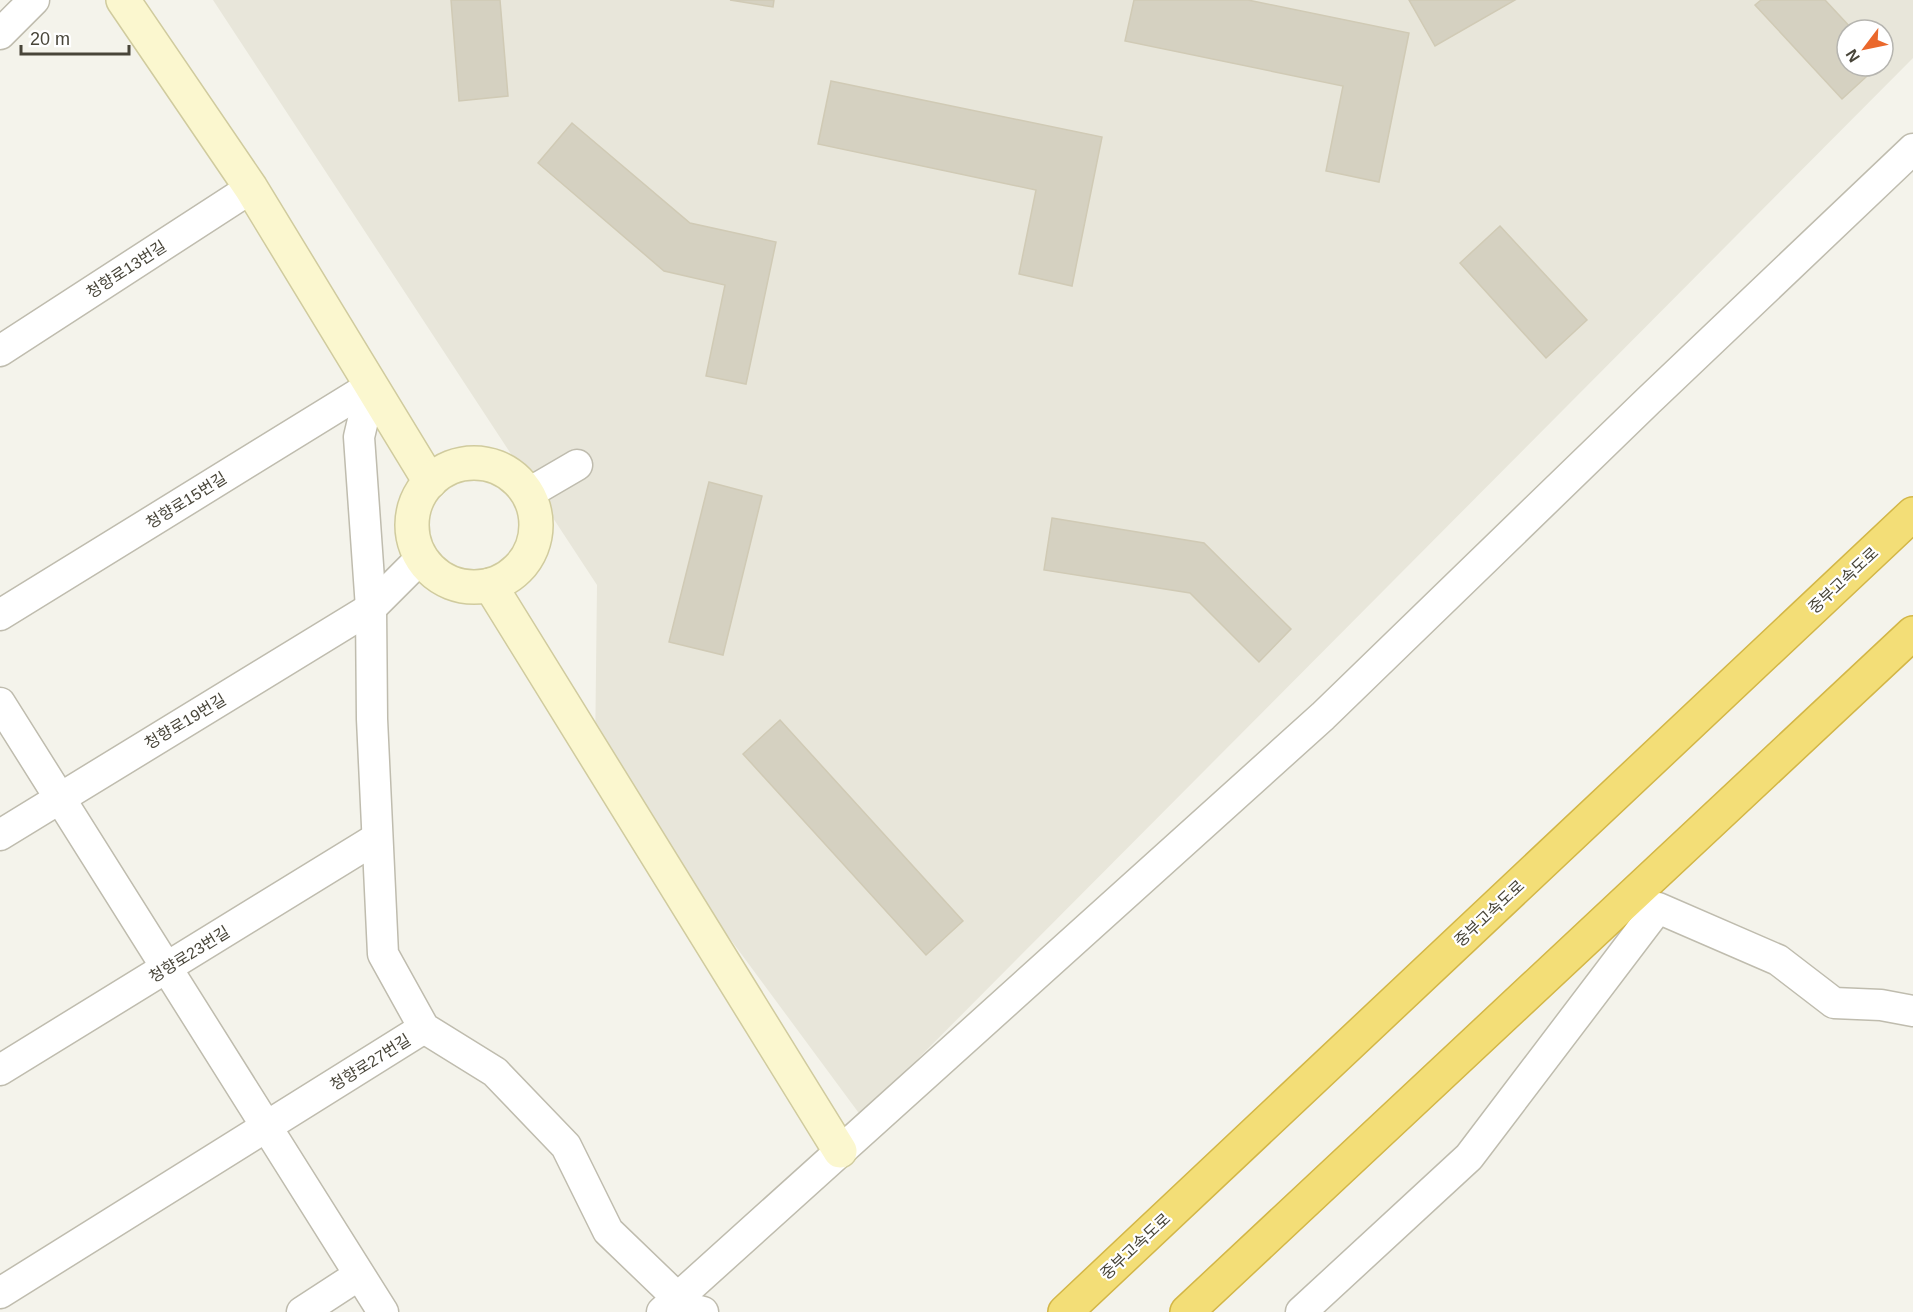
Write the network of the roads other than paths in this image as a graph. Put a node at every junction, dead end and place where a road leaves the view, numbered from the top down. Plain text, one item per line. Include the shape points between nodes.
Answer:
1 (34, 0) edge
2 (123, 0) edge
3 (0, 34) edge
4 (1913, 148) edge
5 (251, 188) junction
6 (0, 351) edge
7 (371, 386) junction
8 (577, 465) dead end
9 (430, 482) junction
10 (529, 493) junction
11 (1913, 514) edge
12 (422, 557) junction
13 (490, 585) junction
14 (371, 608) junction
15 (0, 615) edge
16 (1913, 633) edge
17 (0, 703) edge
18 (60, 798) junction
19 (0, 835) edge
20 (377, 838) junction
21 (167, 968) junction
22 (1913, 1011) edge
23 (424, 1028) junction
24 (0, 1070) edge
25 (267, 1126) junction
26 (840, 1151) junction
27 (359, 1275) junction
28 (0, 1293) edge
29 (669, 1305) edge
30 (302, 1312) edge
31 (383, 1312) edge
32 (703, 1312) edge
33 (1065, 1312) edge
34 (1187, 1312) edge
35 (1301, 1312) edge

1 - 3 street
2 - 5 street
4 - 26 street via 1323,716
5 - 6 street, 청향로13번길
5 - 7 street
7 - 9 street
7 - 14 street via 359,437
7 - 15 street, 청향로15번길
8 - 10 street
9 - 10 street via 438,473 457,465 478,462 498,467
9 - 12 street via 415,506 412,526
10 - 13 street via 536,513 530,553 518,570 502,582
11 - 33 highway, 중부고속도로
12 - 13 street via 441,578 460,586
12 - 14 street, 청향로19번길
13 - 26 street
14 - 18 street, 청향로19번길
14 - 20 street
16 - 34 highway
17 - 18 street
18 - 19 street, 청향로19번길
18 - 21 street
20 - 21 street, 청향로23번길
20 - 23 street via 383,954
21 - 24 street, 청향로23번길
21 - 25 street
22 - 35 street via 1834,1003 1778,960 1658,908 1470,1157
23 - 25 street, 청향로27번길
23 - 29 street, 청향로27번길 via 495,1072 566,1146 608,1231
25 - 27 street
25 - 28 street, 청향로27번길
26 - 29 street
27 - 30 street
27 - 31 street
29 - 32 street, 청향로27번길

